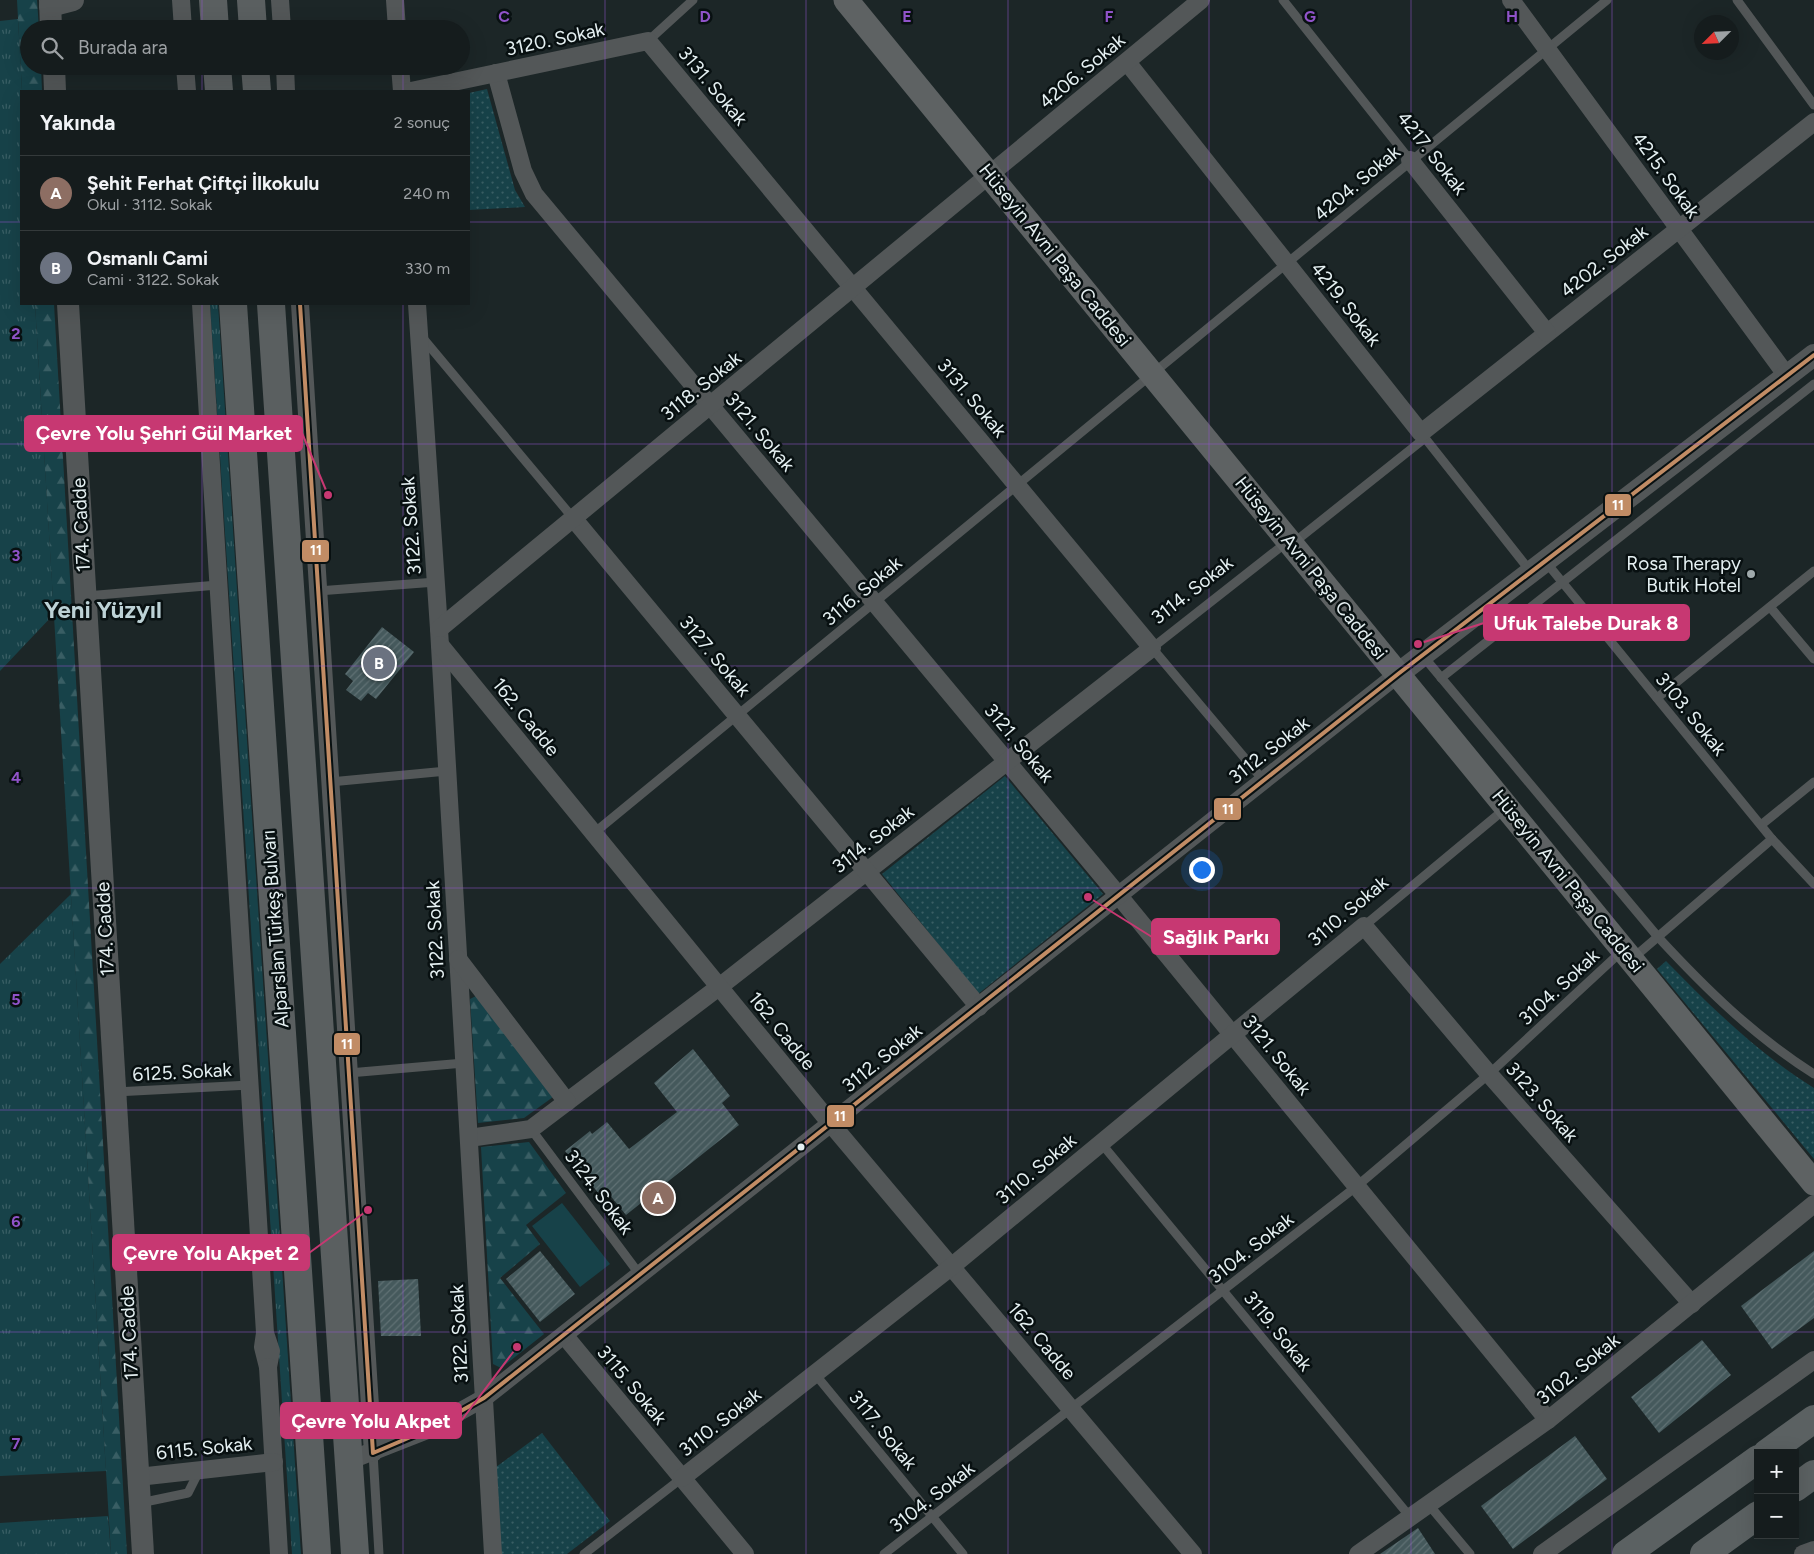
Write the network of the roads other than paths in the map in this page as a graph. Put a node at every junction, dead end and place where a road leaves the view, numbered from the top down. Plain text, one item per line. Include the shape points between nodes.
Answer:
1 (73, 0) edge
2 (181, 0) edge
3 (213, 0) edge
4 (251, 0) edge
5 (280, 0) edge
6 (396, 0) edge
7 (693, 0) edge
8 (846, 0) edge
9 (1201, 0) edge
10 (1283, 0) edge
11 (1511, 0) edge
12 (1607, 0) edge
13 (1737, 0) edge
14 (50, 3) edge
15 (51, 20) edge
16 (182, 20) edge
17 (214, 20) edge
18 (252, 20) edge
19 (281, 20) edge
20 (397, 20) edge
21 (648, 41) junction
22 (1546, 48) junction
23 (1127, 62) junction
24 (496, 73) junction
25 (54, 75) edge
26 (186, 75) edge
27 (218, 75) edge
28 (256, 75) edge
29 (285, 75) edge
30 (401, 75) edge
31 (55, 90) edge
32 (187, 90) edge
33 (219, 90) edge
34 (257, 90) edge
35 (286, 90) edge
36 (402, 90) edge
37 (416, 90) edge
38 (1814, 105) edge
39 (1814, 122) edge
40 (1410, 160) junction
41 (990, 175) junction
42 (1679, 229) junction
43 (1286, 262) junction
44 (853, 288) junction
45 (68, 305) edge
46 (201, 305) edge
47 (233, 305) edge
48 (271, 305) edge
49 (300, 305) edge
50 (416, 305) edge
51 (418, 332) junction
52 (1547, 333) junction
53 (1152, 373) junction
54 (1807, 375) edge
55 (710, 406) junction
56 (1423, 435) junction
57 (1016, 485) junction
58 (573, 518) junction
59 (1290, 543) junction
60 (1538, 567) junction
61 (1814, 571) edge
62 (436, 582) junction
63 (1562, 582) junction
64 (218, 585) junction
65 (318, 591) junction
66 (85, 596) junction
67 (874, 602) junction
68 (1770, 607) junction
69 (440, 637) junction
70 (1152, 648) junction
71 (1423, 656) junction
72 (1814, 658) edge
73 (1398, 674) junction
74 (1441, 678) junction
75 (1657, 698) junction
76 (737, 716) junction
77 (1007, 762) junction
78 (447, 772) junction
79 (1264, 781) junction
80 (330, 782) junction
81 (1814, 782) edge
82 (1507, 808) junction
83 (1761, 825) junction
84 (594, 834) junction
85 (1772, 839) junction
86 (866, 872) junction
87 (1814, 884) edge
88 (1119, 896) junction
89 (1364, 926) junction
90 (1658, 937) junction
91 (1628, 955) junction
92 (458, 960) junction
93 (719, 987) junction
94 (979, 1008) junction
95 (1233, 1034) junction
96 (464, 1063) junction
97 (349, 1073) junction
98 (1489, 1074) junction
99 (1814, 1074) edge
100 (250, 1085) junction
101 (115, 1092) junction
102 (567, 1102) junction
103 (832, 1124) junction
104 (531, 1129) junction
105 (468, 1138) junction
106 (1101, 1143) junction
107 (1814, 1183) edge
108 (1357, 1186) junction
109 (1814, 1204) edge
110 (951, 1267) junction
111 (640, 1275) junction
112 (1223, 1290) junction
113 (1692, 1304) junction
114 (564, 1335) junction
115 (1814, 1360) edge
116 (815, 1374) junction
117 (484, 1398) junction
118 (1071, 1409) junction
119 (1814, 1419) edge
120 (1548, 1420) junction
121 (1773, 1449) edge
122 (361, 1457) junction
123 (274, 1462) junction
124 (1754, 1462) edge
125 (199, 1471) junction
126 (1814, 1474) edge
127 (138, 1477) junction
128 (682, 1478) junction
129 (1799, 1485) edge
130 (140, 1503) junction
131 (1429, 1505) junction
132 (932, 1517) junction
133 (1410, 1518) junction
134 (1754, 1518) edge
135 (1814, 1550) edge
136 (143, 1554) edge
137 (280, 1554) edge
138 (317, 1554) edge
139 (355, 1554) edge
140 (379, 1554) edge
141 (493, 1554) edge
142 (584, 1554) edge
143 (745, 1554) edge
144 (884, 1554) edge
145 (963, 1554) edge
146 (1193, 1554) edge
147 (1358, 1554) edge
148 (1470, 1554) edge
149 (1542, 1554) edge
150 (1626, 1554) edge
151 (1704, 1554) edge
152 (1802, 1554) edge

1 - 14 street
2 - 16 street
3 - 17 highway
4 - 18 highway
5 - 19 street
6 - 20 street
7 - 21 lane
8 - 41 main road, Hüseyin Avni Paşa Caddesi
9 - 23 street, 4206. Sokak
10 - 40 lane, 4217. Sokak
11 - 22 street, 4215. Sokak
12 - 22 lane, 4204. Sokak
13 - 38 lane
14 - 15 street
21 - 24 street, 3120. Sokak
21 - 44 street, 3131. Sokak
22 - 40 lane, 4204. Sokak
22 - 42 street, 4215. Sokak
23 - 41 street, 4206. Sokak
23 - 43 street, 4219. Sokak
24 - 37 street, 3120. Sokak
24 - 55 street, 3121. Sokak via 523,171 534,194
25 - 31 street
26 - 32 street
27 - 33 highway
28 - 34 highway
29 - 35 street
30 - 36 street
39 - 42 street, 4202. Sokak
40 - 43 lane, 4204. Sokak
40 - 52 street, 4217. Sokak
41 - 44 street, 3118. Sokak
41 - 53 main road, Hüseyin Avni Paşa Caddesi
42 - 52 street, 4202. Sokak
42 - 54 street, 4215. Sokak
43 - 53 lane, 4204. Sokak
43 - 56 street, 4219. Sokak
44 - 55 street, 3118. Sokak
44 - 57 street, 3131. Sokak
45 - 66 street, 174. Cadde
46 - 64 street
47 - 138 highway, Alparslan Türkeş Bulvarı
48 - 122 highway, Alparslan Türkeş Bulvarı
49 - 65 street
50 - 51 street, 3122. Sokak
51 - 58 lane, 3127. Sokak
51 - 62 street, 3122. Sokak
52 - 56 street, 4202. Sokak
53 - 57 lane, 3116. Sokak
53 - 59 main road, Hüseyin Avni Paşa Caddesi
54 - 60 street
54 - 63 lane
55 - 58 street, 3118. Sokak
55 - 67 street, 3121. Sokak
56 - 59 lane, 4202. Sokak
56 - 60 lane, 4219. Sokak
57 - 67 lane, 3116. Sokak
57 - 70 street, 3131. Sokak
58 - 69 street, 3118. Sokak
58 - 76 street, 3127. Sokak
59 - 70 lane, 3114. Sokak
59 - 73 main road, Hüseyin Avni Paşa Caddesi
60 - 63 lane, 3103. Sokak
60 - 71 street
61 - 68 lane
62 - 65 lane
62 - 69 street, 3122. Sokak
63 - 74 lane
63 - 75 lane, 3103. Sokak
64 - 66 lane
64 - 100 street
65 - 80 street
66 - 101 street, 174. Cadde
67 - 76 lane, 3116. Sokak
67 - 77 street, 3121. Sokak
68 - 72 lane
68 - 75 lane
69 - 78 street, 3122. Sokak
69 - 84 street, 162. Cadde
70 - 77 street, 3114. Sokak
70 - 79 lane, 3131. Sokak
71 - 73 street
71 - 74 lane
73 - 79 street, 3112. Sokak
73 - 82 main road, Hüseyin Avni Paşa Caddesi
74 - 90 lane
75 - 83 lane, 3103. Sokak
76 - 84 lane, 3116. Sokak
76 - 86 street, 3127. Sokak
77 - 86 street, 3114. Sokak
77 - 88 street, 3121. Sokak
78 - 80 lane
78 - 92 street, 3122. Sokak
79 - 88 street, 3112. Sokak
80 - 97 street
81 - 83 lane
82 - 89 lane, 3110. Sokak
82 - 91 main road, Hüseyin Avni Paşa Caddesi
83 - 85 lane, 3103. Sokak
84 - 93 street, 162. Cadde
85 - 87 lane, 3103. Sokak
85 - 90 lane, 3104. Sokak
86 - 93 street, 3114. Sokak
86 - 94 street, 3127. Sokak
88 - 94 street, 3112. Sokak
88 - 95 street, 3121. Sokak
89 - 95 street, 3110. Sokak
89 - 98 street, 3123. Sokak
90 - 91 lane, 3104. Sokak
90 - 99 lane via 1733,1014 1761,1038
91 - 98 lane, 3104. Sokak
91 - 107 main road, Hüseyin Avni Paşa Caddesi
92 - 96 street, 3122. Sokak
92 - 102 street
93 - 102 street, 3114. Sokak
93 - 103 street, 162. Cadde
94 - 103 street, 3112. Sokak
95 - 106 street, 3110. Sokak
95 - 108 street, 3121. Sokak
96 - 97 lane
96 - 105 street, 3122. Sokak
97 - 122 street
98 - 108 lane, 3104. Sokak
98 - 113 street, 3123. Sokak
100 - 101 lane, 6125. Sokak
100 - 123 street via 266,1333 263,1347 268,1367
101 - 127 street, 174. Cadde
102 - 104 street, 3114. Sokak
103 - 110 street, 162. Cadde
103 - 111 street, 3112. Sokak
104 - 105 street, 3114. Sokak
104 - 111 lane, 3124. Sokak
105 - 117 street, 3122. Sokak
106 - 110 street, 3110. Sokak
106 - 112 lane, 3119. Sokak
108 - 112 lane, 3104. Sokak
108 - 120 street, 3121. Sokak
109 - 113 street, 3102. Sokak
110 - 116 street, 3110. Sokak
110 - 118 street, 162. Cadde
111 - 114 street, 3112. Sokak
112 - 118 lane, 3104. Sokak
112 - 133 lane, 3119. Sokak
113 - 120 street, 3102. Sokak
114 - 117 street, 3112. Sokak
114 - 128 street, 3115. Sokak
115 - 149 street
116 - 128 street, 3110. Sokak
116 - 132 lane, 3117. Sokak
117 - 122 street, 3112. Sokak via 427,1430
117 - 141 street, 3122. Sokak
118 - 132 lane, 3104. Sokak
118 - 146 street, 162. Cadde
119 - 121 main road
120 - 131 street, 3102. Sokak
122 - 139 highway, Alparslan Türkeş Bulvarı
122 - 140 lane
123 - 125 street, 6115. Sokak
123 - 137 street
124 - 150 main road
125 - 127 street, 6115. Sokak
125 - 130 lane via 188,1493
126 - 129 main road
127 - 130 street, 174. Cadde
128 - 142 lane, 3110. Sokak
128 - 143 street, 3115. Sokak
130 - 136 street, 174. Cadde
131 - 133 street, 3102. Sokak
131 - 148 lane
132 - 144 lane, 3104. Sokak
132 - 145 lane, 3117. Sokak
133 - 147 street, 3102. Sokak
134 - 151 main road
135 - 152 street

